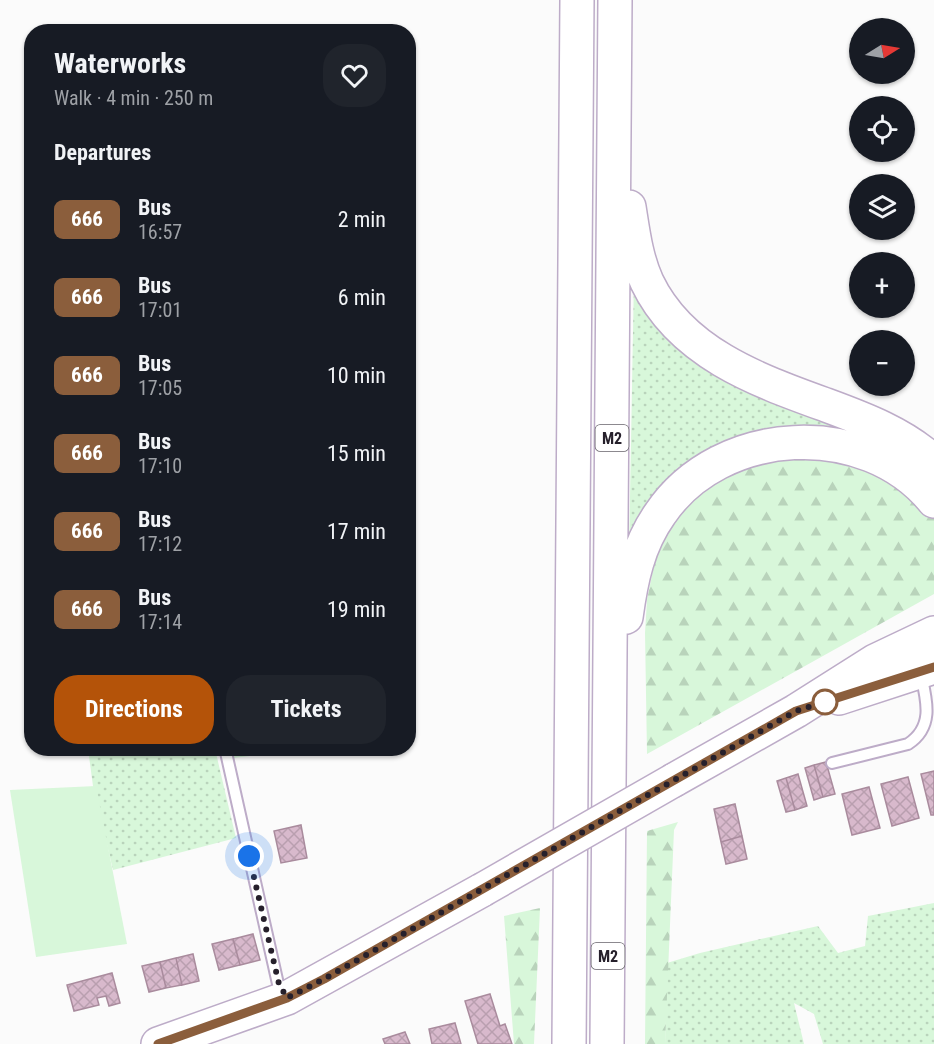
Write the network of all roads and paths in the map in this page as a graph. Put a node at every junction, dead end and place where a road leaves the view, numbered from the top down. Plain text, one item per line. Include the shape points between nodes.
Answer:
1 (577, 0) edge
2 (615, 4) edge
3 (934, 462) edge
4 (934, 501) edge
5 (934, 633) edge
6 (927, 669) edge
7 (796, 711) junction
8 (227, 756) edge
9 (832, 764) dead end
10 (609, 869) junction
11 (287, 998) junction
12 (569, 1043) edge
13 (158, 1044) edge
14 (226, 1044) edge
15 (607, 1044) edge

1 - 12 main road, M2
2 - 3 main road, M2 via 633,232 647,282 662,306 681,329 722,361 882,428
2 - 10 main road, M2
4 - 10 main road, M2 via 906,475 879,459 851,449 805,442 777,443 726,458 697,476 661,512 636,561 624,629
5 - 7 main road via 875,661
6 - 7 main road
6 - 9 lane via 928,716 925,730 918,738
7 - 11 main road, bridge
8 - 11 lane via 279,984
10 - 15 main road, M2
11 - 13 main road
11 - 14 main road

